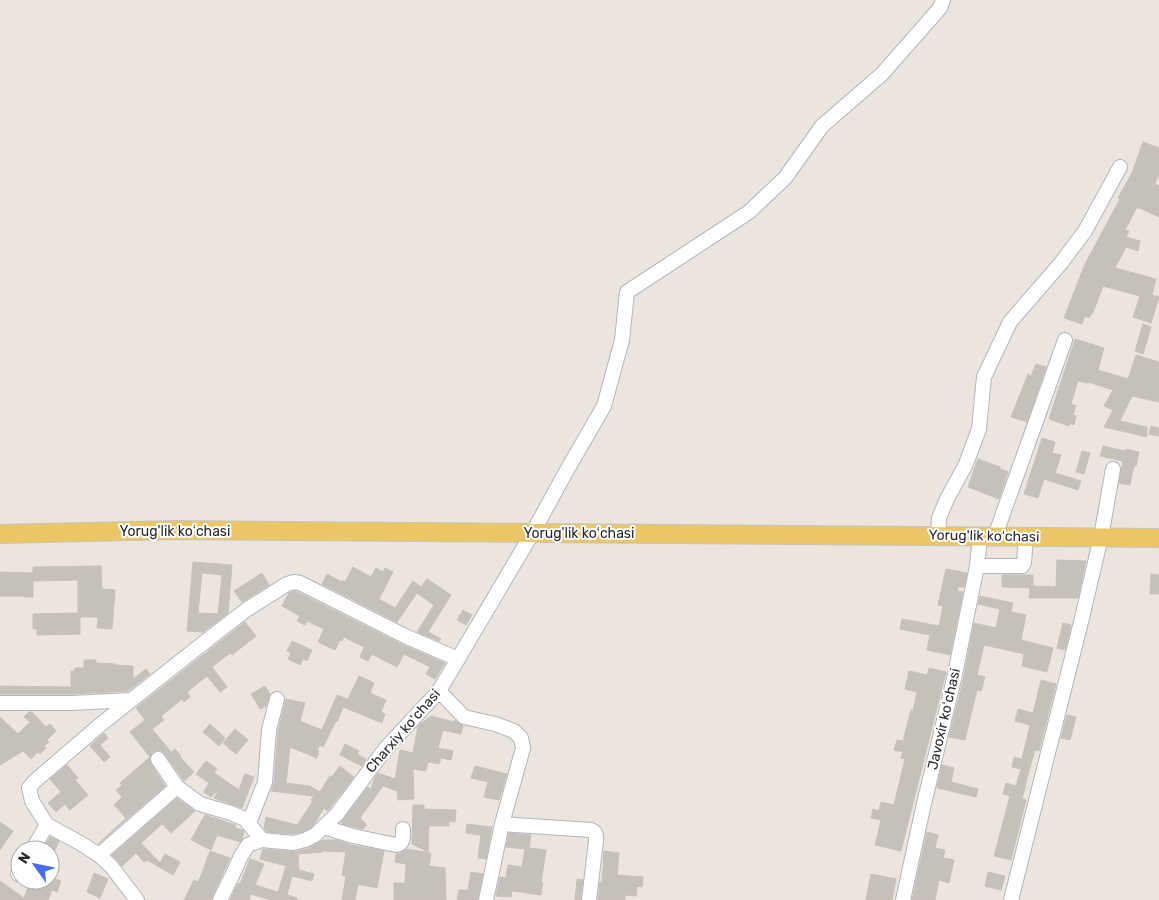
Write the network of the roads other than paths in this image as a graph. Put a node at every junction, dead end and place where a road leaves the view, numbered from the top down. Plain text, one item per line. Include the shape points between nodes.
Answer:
1 (943, 0) edge
2 (1120, 167) dead end
3 (1065, 340) dead end
4 (1113, 469) dead end
5 (533, 532) junction
6 (0, 534) edge
7 (938, 536) junction
8 (987, 537) junction
9 (1026, 537) junction
10 (1101, 537) junction
11 (1159, 538) edge
12 (977, 566) junction
13 (458, 659) junction
14 (439, 691) junction
15 (277, 699) dead end
16 (131, 700) junction
17 (0, 702) edge
18 (158, 759) dead end
19 (177, 787) junction
20 (249, 823) junction
21 (502, 824) junction
22 (47, 825) junction
23 (324, 827) junction
24 (403, 829) dead end
25 (38, 840) edge
26 (262, 840) junction
27 (99, 855) junction
28 (136, 900) edge
29 (220, 900) edge
30 (486, 900) edge
31 (589, 900) edge
32 (903, 900) edge
33 (1011, 900) edge

1 - 5 street, Charxiy koʻchasi via 940,8 882,74 822,126 785,178 748,212 627,292 622,340 604,406
2 - 7 street via 1085,231 1010,322 984,377 979,428 966,464 939,518
3 - 8 street, Javoxir koʻchasi
4 - 10 street
5 - 6 main road, Yorug'lik koʻchasi via 176,530
5 - 7 main road, Yorug'lik koʻchasi
5 - 13 street, Charxiy koʻchasi
7 - 8 main road, Yorug'lik koʻchasi
8 - 9 main road, Yorug'lik koʻchasi
8 - 12 street, Javoxir koʻchasi
9 - 10 main road, Yorug'lik koʻchasi
9 - 12 street via 1022,566
10 - 11 main road, Yorug'lik koʻchasi
10 - 33 street
12 - 32 street, Javoxir koʻchasi
13 - 14 street, Charxiy koʻchasi
13 - 16 street via 294,582 246,610
14 - 21 street via 464,717 514,731 521,738 522,748
14 - 23 street, Charxiy koʻchasi via 386,748
15 - 20 street via 269,730 265,782
16 - 17 street
16 - 22 street via 29,788 32,801
18 - 19 street
19 - 20 street via 200,804 231,813
19 - 27 street
20 - 26 street
21 - 30 street
21 - 31 street via 595,832
22 - 25 street
22 - 27 street
23 - 24 street via 396,845 402,843
23 - 26 street, Charxiy koʻchasi via 315,835 293,843
26 - 29 street via 248,845
27 - 28 street

